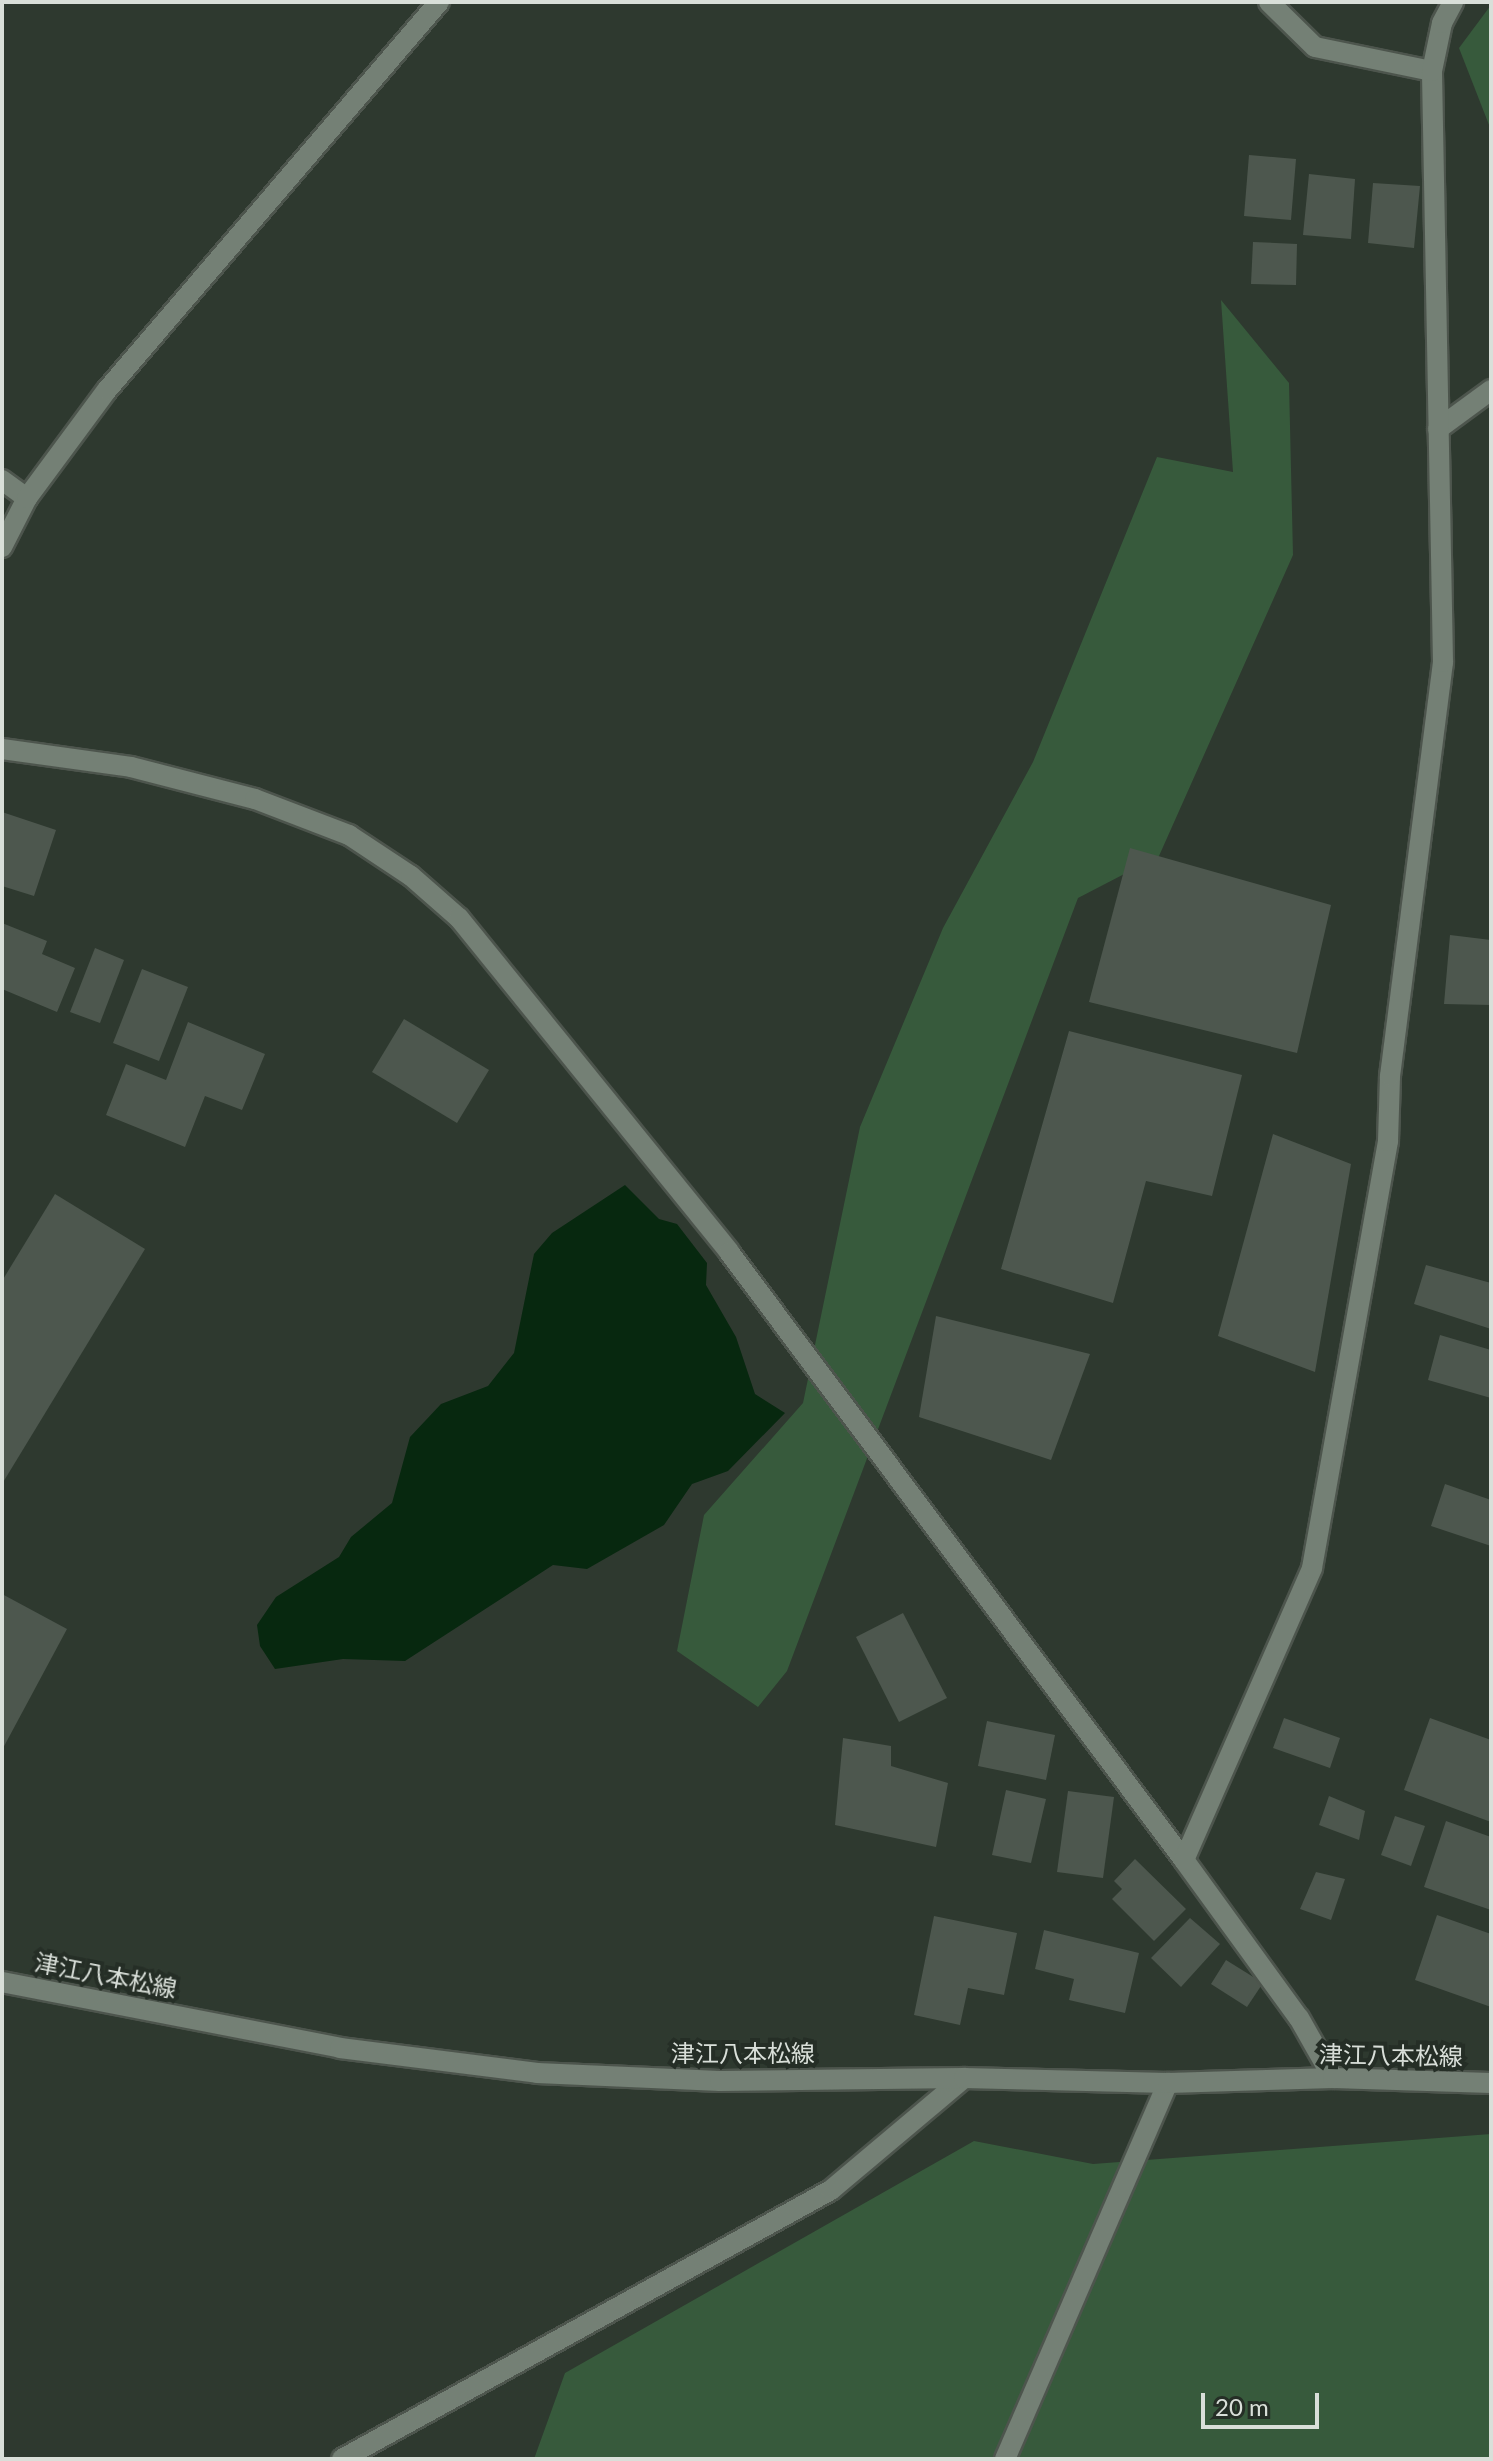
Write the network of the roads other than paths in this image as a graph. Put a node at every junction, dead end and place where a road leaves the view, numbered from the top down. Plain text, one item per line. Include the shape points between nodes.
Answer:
1 (439, 2) edge
2 (1269, 2) edge
3 (1453, 2) edge
4 (1432, 71) junction
5 (1491, 390) edge
6 (1438, 429) junction
7 (2, 480) edge
8 (27, 498) junction
9 (2, 547) edge
10 (2, 749) edge
11 (1184, 1860) junction
12 (2, 1982) edge
13 (964, 2078) junction
14 (1333, 2078) junction
15 (1168, 2083) junction
16 (1491, 2083) edge
17 (342, 2459) edge
18 (1005, 2459) edge

1 - 8 street via 107,390
2 - 4 street via 1315,47
3 - 4 street via 1442,23
4 - 6 street
5 - 6 street
6 - 11 street via 1443,662 1390,1076 1388,1141 1312,1568
7 - 8 street
8 - 9 street
10 - 11 street via 131,767 255,799 349,835 411,876 459,918 729,1252
11 - 14 street via 1299,2018
12 - 13 street, 津江八本松線 via 340,2048 537,2073 720,2081
13 - 15 street, 津江八本松線
13 - 17 street via 831,2190
14 - 15 street, 津江八本松線
14 - 16 street, 津江八本松線
15 - 18 street

